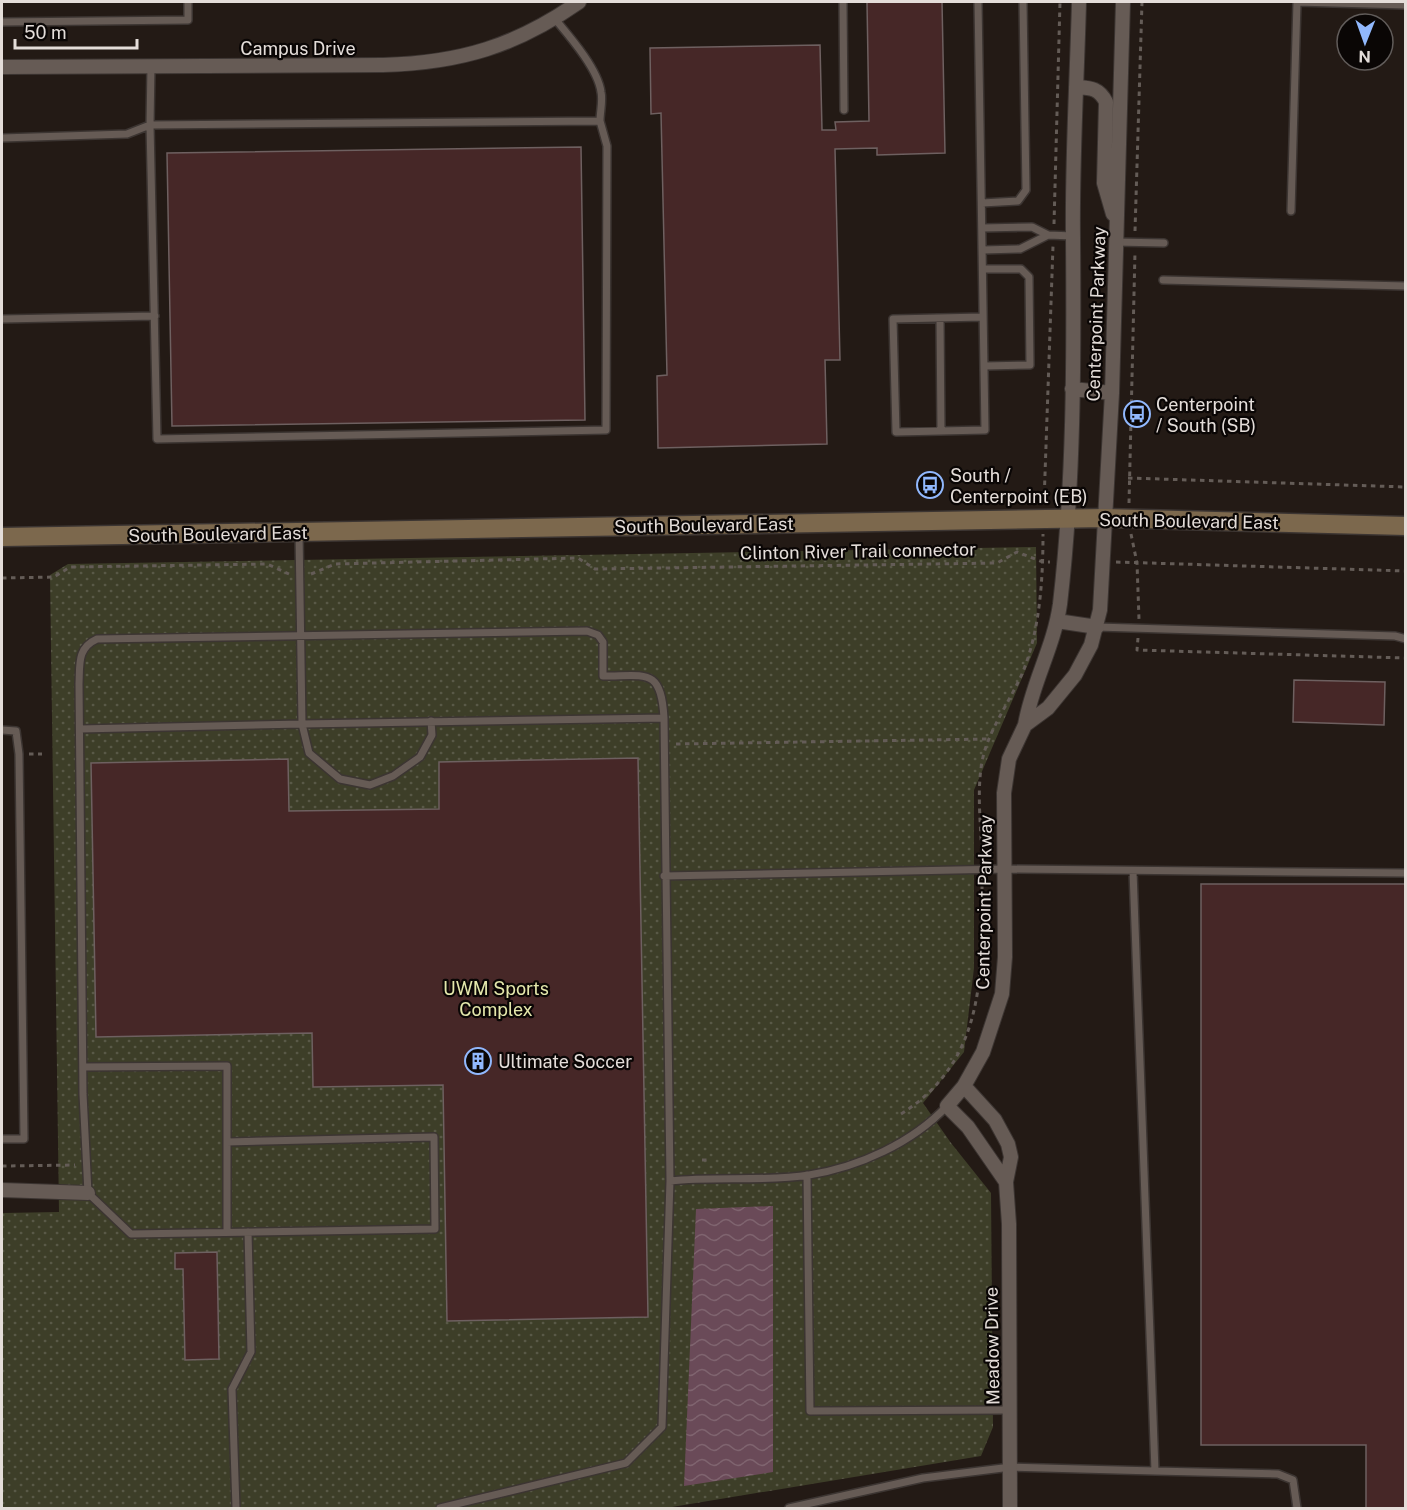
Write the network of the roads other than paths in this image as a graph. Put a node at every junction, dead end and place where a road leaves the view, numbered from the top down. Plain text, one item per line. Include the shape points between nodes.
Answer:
1 (188, 2) edge
2 (579, 2) edge
3 (843, 2) edge
4 (978, 2) edge
5 (1023, 2) edge
6 (1079, 2) edge
7 (1123, 2) edge
8 (1406, 5) edge
9 (555, 19) junction
10 (2, 22) edge
11 (151, 66) junction
12 (2, 67) edge
13 (1076, 87) junction
14 (844, 110) dead end
15 (600, 121) junction
16 (150, 125) junction
17 (2, 138) edge
18 (982, 203) junction
19 (1291, 211) dead end
20 (1117, 227) junction
21 (982, 228) junction
22 (1048, 235) junction
23 (1073, 236) junction
24 (1116, 242) junction
25 (1164, 243) dead end
26 (983, 250) junction
27 (983, 270) junction
28 (1163, 280) dead end
29 (1406, 286) edge
30 (155, 316) junction
31 (983, 317) junction
32 (940, 318) junction
33 (2, 319) edge
34 (985, 366) junction
35 (1072, 389) junction
36 (1112, 393) junction
37 (941, 431) junction
38 (1106, 518) junction
39 (1066, 519) junction
40 (1406, 526) edge
41 (299, 532) junction
42 (2, 537) edge
43 (1057, 621) junction
44 (1096, 627) junction
45 (299, 635) junction
46 (1406, 639) edge
47 (664, 718) junction
48 (431, 721) junction
49 (302, 724) junction
50 (1025, 725) junction
51 (80, 729) junction
52 (2, 730) edge
53 (1004, 869) junction
54 (1133, 871) junction
55 (1406, 873) edge
56 (664, 876) junction
57 (83, 1067) junction
58 (964, 1086) junction
59 (947, 1106) junction
60 (2, 1139) edge
61 (227, 1142) junction
62 (807, 1175) junction
63 (670, 1181) junction
64 (1006, 1182) junction
65 (2, 1190) edge
66 (88, 1193) junction
67 (227, 1232) junction
68 (248, 1232) junction
69 (1011, 1410) junction
70 (1011, 1467) junction
71 (1155, 1471) junction
72 (236, 1509) edge
73 (440, 1509) edge
74 (789, 1509) edge
75 (1010, 1509) edge
76 (1297, 1509) edge

1 - 10 lane via 188,20
2 - 9 street, Campus Drive
3 - 14 lane
4 - 18 lane
5 - 18 lane via 1026,190 1018,201
6 - 13 street, Centerpoint Parkway
7 - 20 street, Centerpoint Parkway
8 - 19 lane via 1297,2
9 - 11 street, Campus Drive via 502,46 443,61
9 - 15 lane via 595,76 601,92
11 - 12 street, Campus Drive
11 - 16 lane
13 - 20 street via 1101,92 1106,102 1104,183
13 - 23 street, Centerpoint Parkway
15 - 16 lane
15 - 30 lane via 607,146 606,430 157,439
16 - 17 lane via 127,134
16 - 30 lane
18 - 21 lane
20 - 24 street, Centerpoint Parkway
21 - 22 lane via 1032,227
21 - 26 lane
22 - 23 lane
22 - 26 lane via 1020,249
23 - 35 street, Centerpoint Parkway
24 - 25 lane
24 - 36 street, Centerpoint Parkway
26 - 27 lane
27 - 31 lane
27 - 34 lane via 1021,269 1029,277 1030,365
28 - 29 lane
30 - 33 lane
31 - 32 lane
31 - 34 lane
32 - 37 lane
32 - 37 lane via 893,319 896,432
34 - 37 lane via 985,430
35 - 36 street
35 - 39 street, Centerpoint Parkway
36 - 38 street, Centerpoint Parkway
38 - 39 street, South Boulevard East
38 - 40 street, South Boulevard East
38 - 44 street, Centerpoint Parkway
39 - 41 street, South Boulevard East
39 - 43 street, Centerpoint Parkway
41 - 42 street, South Boulevard East
41 - 45 lane
43 - 44 street
43 - 50 street, Centerpoint Parkway via 1030,696
44 - 46 lane
44 - 50 street, Centerpoint Parkway via 1075,675 1048,708
45 - 47 lane via 587,630 598,634 603,642 603,676 645,676 657,682
45 - 49 lane
45 - 51 lane via 97,639 82,650
47 - 48 lane
47 - 56 lane
48 - 49 lane
48 - 49 lane via 432,735 420,757 393,777 370,785 340,778 309,753
49 - 51 lane
50 - 53 street, Centerpoint Parkway via 1012,750 1005,778
51 - 57 lane
52 - 60 lane via 16,731 19,754 24,1138
53 - 54 lane
53 - 56 lane
53 - 58 street, Centerpoint Parkway via 1002,994 987,1043
54 - 55 lane
54 - 71 lane
56 - 63 lane
57 - 61 lane via 227,1066
57 - 66 lane
58 - 59 street, Centerpoint Parkway
58 - 64 street, Meadow Drive via 995,1120 1008,1144 1011,1164
59 - 62 lane via 936,1118 878,1154
59 - 64 street via 968,1127
61 - 67 lane
61 - 68 lane via 434,1137 435,1229
62 - 63 lane
62 - 69 lane via 810,1411
63 - 73 lane via 662,1427 626,1463
64 - 69 street, Meadow Drive
65 - 66 street
66 - 67 lane via 131,1234
67 - 68 lane
68 - 72 lane via 251,1352 232,1389
69 - 70 street, Meadow Drive
70 - 71 lane
70 - 74 lane via 923,1478
70 - 75 street, Meadow Drive
71 - 76 lane via 1278,1473 1293,1480

